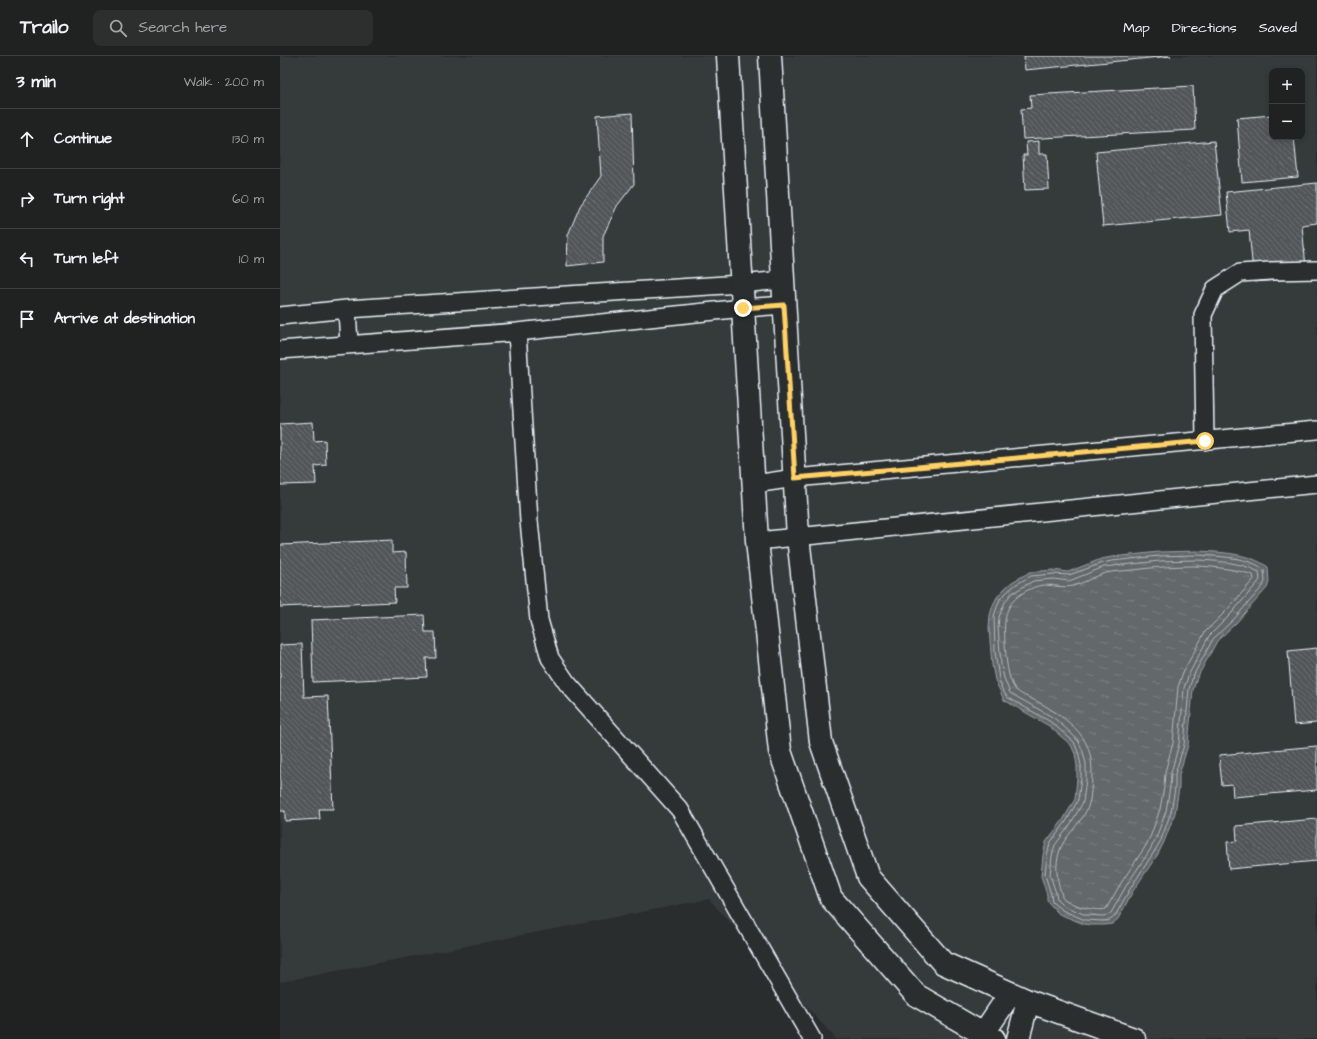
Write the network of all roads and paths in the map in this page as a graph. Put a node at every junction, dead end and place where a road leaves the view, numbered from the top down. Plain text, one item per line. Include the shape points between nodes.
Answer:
1 (728, 56) edge
2 (770, 56) edge
3 (1317, 270) edge
4 (782, 280) junction
5 (741, 284) junction
6 (784, 305) junction
7 (743, 308) junction
8 (347, 309) junction
9 (280, 316) edge
10 (517, 332) junction
11 (349, 344) junction
12 (280, 350) edge
13 (1317, 430) edge
14 (1205, 441) junction
15 (795, 478) junction
16 (754, 484) junction
17 (1317, 484) edge
18 (798, 537) junction
19 (757, 541) junction
20 (1019, 997) junction
21 (986, 1037) edge
22 (812, 1039) edge
23 (1018, 1039) edge
24 (1134, 1039) edge

1 - 5 main road
2 - 4 main road
3 - 14 street via 1240,273 1215,289 1203,315
4 - 5 street
4 - 6 main road
5 - 7 main road
5 - 8 street
6 - 7 street
6 - 15 main road
7 - 10 street
7 - 16 main road
8 - 9 street
8 - 11 street
10 - 11 street
10 - 22 street via 529,521 539,620 550,658 566,683 680,810
11 - 12 street
13 - 14 street
14 - 15 street
15 - 16 street
15 - 18 main road
16 - 19 main road
17 - 18 street
18 - 19 street
18 - 20 main road via 821,742 868,877 943,963
19 - 21 main road via 780,751 831,898 916,995
20 - 21 main road
20 - 23 main road
20 - 24 main road

